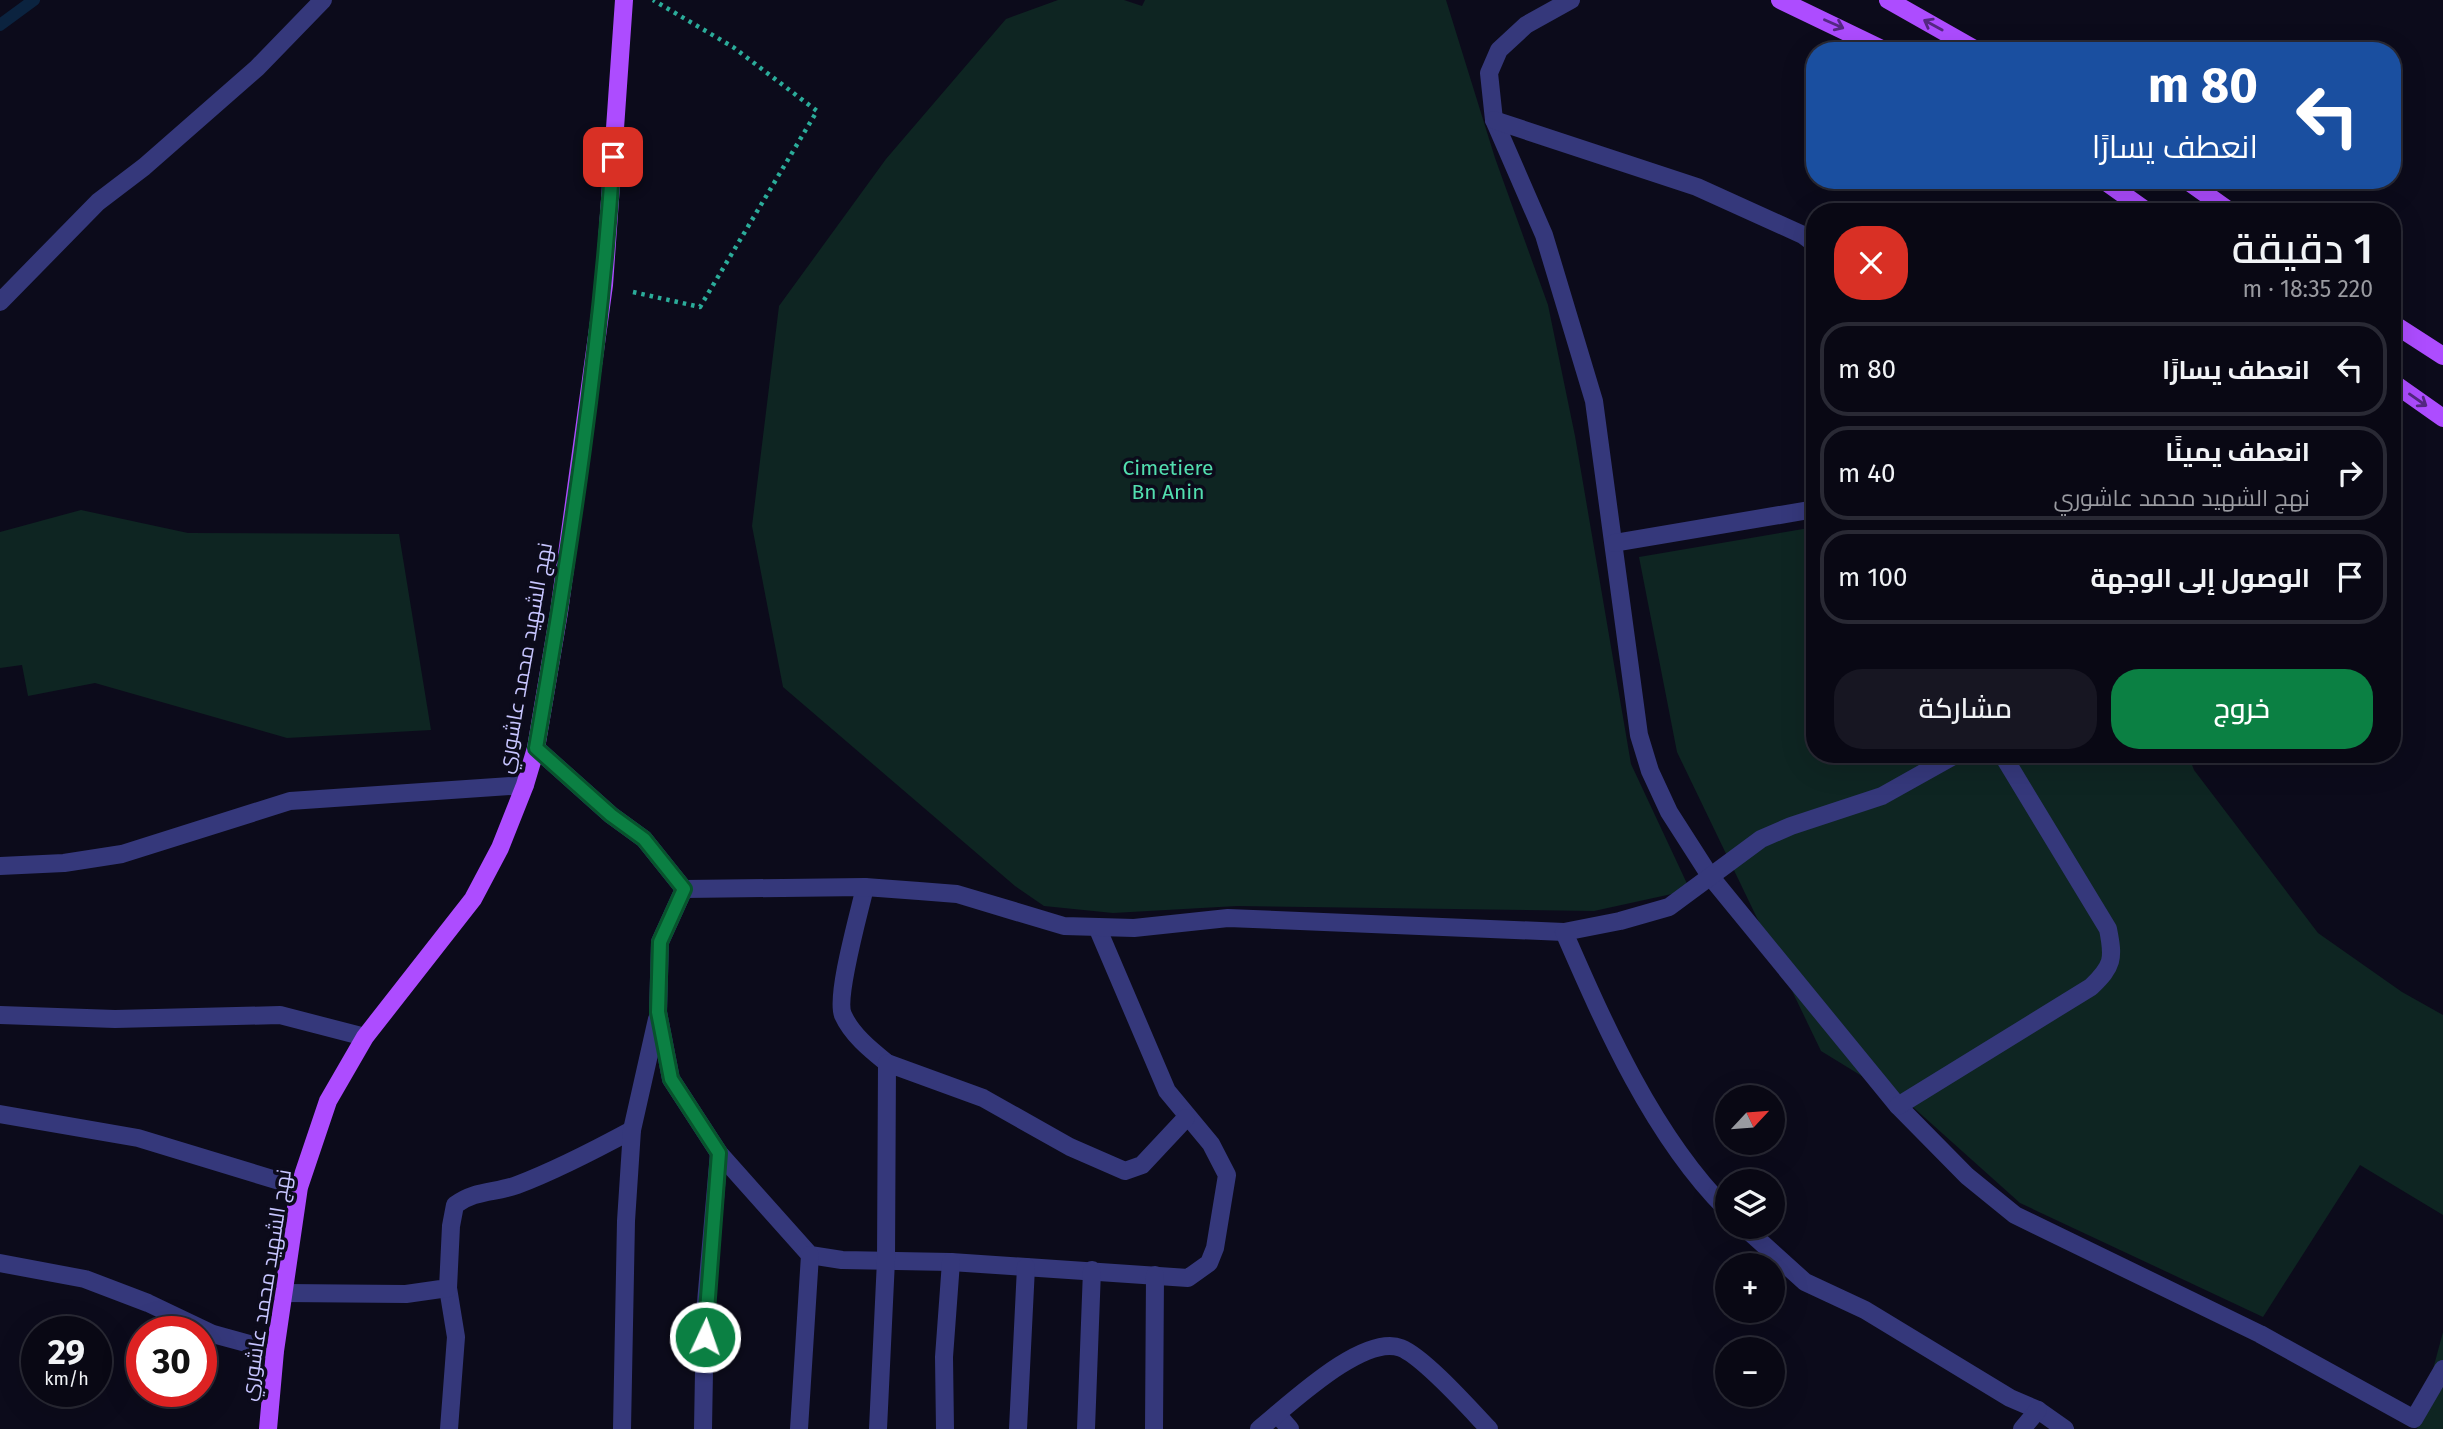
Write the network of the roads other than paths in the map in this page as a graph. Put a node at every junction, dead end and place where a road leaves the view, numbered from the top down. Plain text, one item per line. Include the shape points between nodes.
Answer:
1 (323, 0) edge
2 (624, 0) edge
3 (1571, 0) edge
4 (1780, 0) edge
5 (1888, 0) edge
6 (1867, 42) edge
7 (1962, 42) edge
8 (1494, 120) junction
9 (2116, 189) edge
10 (2199, 189) edge
11 (2135, 203) edge
12 (2218, 203) edge
13 (1806, 237) edge
14 (0, 302) edge
15 (2401, 329) edge
16 (2443, 356) edge
17 (2401, 388) edge
18 (2443, 418) edge
19 (1806, 511) edge
20 (1614, 543) junction
21 (536, 748) junction
22 (1941, 763) edge
23 (2007, 763) edge
24 (525, 785) junction
25 (0, 866) edge
26 (1710, 876) junction
27 (865, 887) junction
28 (684, 889) junction
29 (1097, 927) junction
30 (1564, 932) junction
31 (658, 1012) junction
32 (0, 1015) edge
33 (365, 1037) junction
34 (887, 1063) junction
35 (1898, 1106) junction
36 (0, 1114) edge
37 (1186, 1118) junction
38 (632, 1130) junction
39 (719, 1153) junction
40 (299, 1187) junction
41 (1715, 1195) edge
42 (1757, 1239) edge
43 (810, 1255) junction
44 (886, 1260) junction
45 (951, 1262) junction
46 (0, 1263) edge
47 (1026, 1267) junction
48 (1092, 1270) junction
49 (1155, 1275) junction
50 (448, 1288) junction
51 (284, 1293) junction
52 (275, 1351) junction
53 (2443, 1369) edge
54 (2038, 1410) junction
55 (1277, 1414) junction
56 (2411, 1424) edge
57 (268, 1429) edge
58 (449, 1429) edge
59 (622, 1429) edge
60 (703, 1429) edge
61 (799, 1429) edge
62 (878, 1429) edge
63 (945, 1429) edge
64 (1018, 1429) edge
65 (1086, 1429) edge
66 (1154, 1429) edge
67 (1259, 1429) edge
68 (1290, 1429) edge
69 (1489, 1429) edge
70 (2022, 1429) edge
71 (2065, 1429) edge

1 - 14 street via 257,68 98,202
2 - 21 main road, نهج الشهيد محمد عاشوري via 604,285
3 - 8 street via 1526,24 1499,50 1489,73
4 -> 6 main road
7 -> 5 main road
8 - 13 street via 1697,187
8 - 20 street via 1544,235 1594,401
9 - 11 main road
10 - 12 main road
15 - 16 main road
17 -> 18 main road
19 - 20 street
20 - 26 street via 1639,735 1670,811
21 - 24 main road, نهج الشهيد محمد عاشوري
21 - 28 street via 644,839
22 - 26 street via 1882,796 1761,839
23 - 35 street via 2108,929 2113,954 2107,971 2091,987
24 - 25 street via 290,801 122,854
24 - 33 main road, نهج الشهيد محمد عاشوري via 473,899
26 - 30 street via 1669,907
26 - 35 street
27 - 28 street
27 - 29 street via 957,894 1064,926
27 - 34 street via 842,1013 853,1031
28 - 31 street via 660,942
29 - 30 street via 1134,928 1228,918
29 - 37 street via 1167,1091
30 - 41 street via 1636,1080 1674,1142
31 - 38 street
31 - 39 street via 671,1079
32 - 33 street via 115,1019 280,1015
33 - 40 main road, نهج الشهيد محمد عاشوري via 328,1101
34 - 37 street via 983,1098 1070,1147 1125,1171 1142,1165
34 - 44 street
35 - 56 street via 1967,1176 2015,1215 2260,1334
36 - 40 street via 138,1138
37 - 49 street via 1211,1144 1227,1175 1215,1248 1209,1263 1188,1278
38 - 50 street via 552,1171 467,1196 455,1205
38 - 59 street
39 - 43 street
39 - 60 street via 705,1314
40 - 51 main road, نهج الشهيد محمد عاشوري
42 - 54 street via 1805,1282 1865,1310 2010,1398
43 - 44 street
43 - 61 street
44 - 45 street
44 - 62 street
45 - 47 street
45 - 63 street via 944,1357
46 - 52 street via 85,1279 213,1334
47 - 48 street
47 - 64 street
48 - 49 street
48 - 65 street
49 - 66 street
50 - 51 street via 406,1294
50 - 58 street via 456,1337
51 - 52 main road, نهج الشهيد محمد عاشوري
52 - 57 main road, نهج الشهيد محمد عاشوري
53 - 56 street
54 - 70 street
54 - 71 street
55 - 67 street
55 - 68 street
55 - 69 street via 1361,1351 1385,1346 1410,1354

